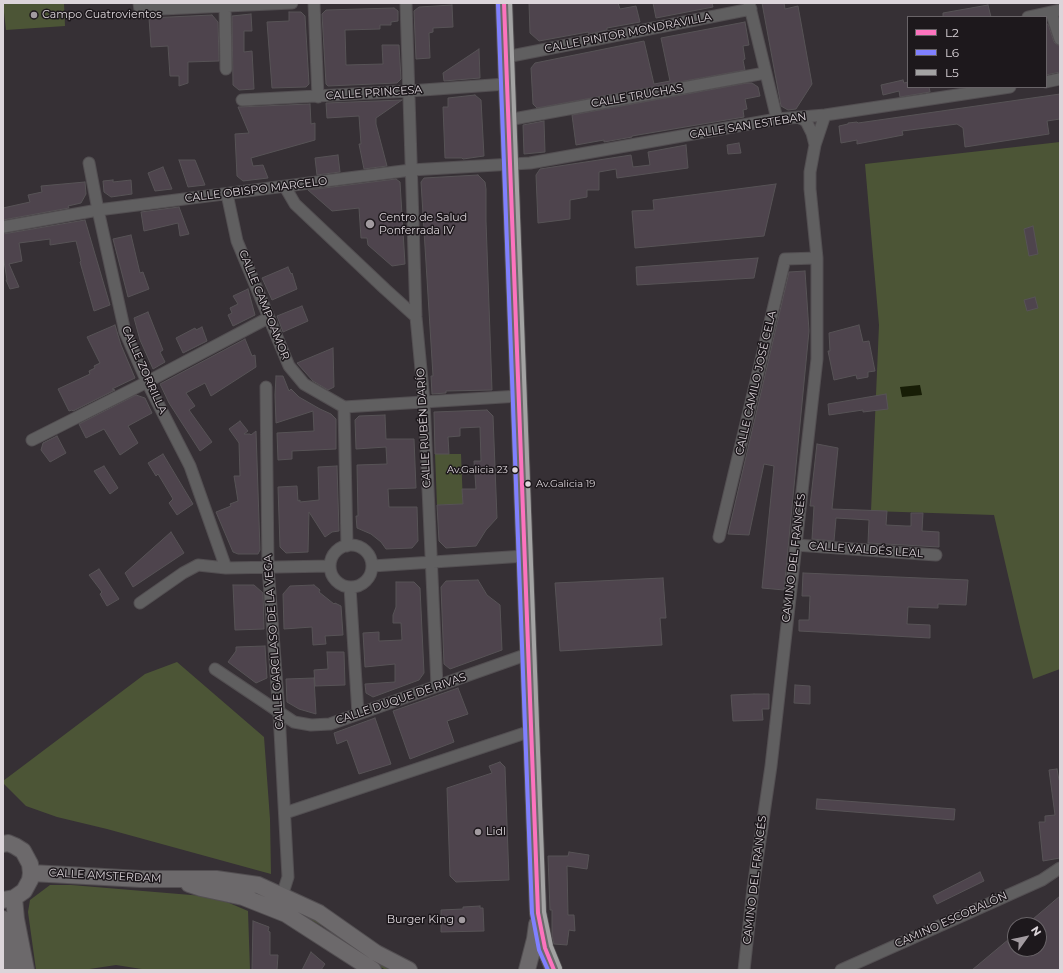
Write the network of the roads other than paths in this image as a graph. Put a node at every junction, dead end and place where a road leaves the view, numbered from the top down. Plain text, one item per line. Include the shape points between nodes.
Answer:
1 (139, 3) edge
2 (292, 3) edge
3 (314, 3) edge
4 (406, 3) edge
5 (504, 3) edge
6 (225, 5) edge
7 (750, 6) edge
8 (1056, 11) edge
9 (1033, 16) edge
10 (1060, 39) edge
11 (506, 57) junction
12 (226, 69) dead end
13 (765, 73) junction
14 (1060, 80) edge
15 (1047, 82) edge
16 (506, 84) junction
17 (1003, 88) edge
18 (409, 92) junction
19 (318, 97) junction
20 (242, 100) dead end
21 (825, 115) junction
22 (798, 117) junction
23 (777, 119) junction
24 (508, 120) junction
25 (815, 145) junction
26 (89, 163) dead end
27 (510, 164) junction
28 (411, 170) junction
29 (285, 187) junction
30 (227, 194) junction
31 (98, 210) junction
32 (3, 227) edge
33 (817, 258) junction
34 (416, 317) junction
35 (268, 318) junction
36 (147, 382) junction
37 (266, 387) dead end
38 (519, 396) junction
39 (424, 401) junction
40 (344, 407) junction
41 (32, 440) dead end
42 (719, 537) dead end
43 (796, 545) junction
44 (347, 546) junction
45 (936, 555) dead end
46 (525, 556) junction
47 (431, 562) junction
48 (330, 566) junction
49 (372, 566) junction
50 (268, 567) junction
51 (226, 568) junction
52 (350, 587) junction
53 (140, 603) dead end
54 (528, 654) junction
55 (215, 669) dead end
56 (437, 686) junction
57 (279, 713) junction
58 (358, 714) junction
59 (531, 731) junction
60 (285, 813) junction
61 (3, 844) edge
62 (1060, 868) edge
63 (31, 873) junction
64 (178, 879) junction
65 (282, 896) junction
66 (9, 899) edge
67 (538, 913) junction
68 (3, 918) edge
69 (12, 970) edge
70 (26, 970) edge
71 (372, 970) edge
72 (409, 970) edge
73 (527, 970) edge
74 (554, 970) edge
75 (744, 970) edge
76 (841, 970) edge

1 - 6 street via 140,10
2 - 6 street
3 - 19 street
4 - 18 street, CALLE RUBÉN DARÍO
5 - 11 main road
6 - 12 street
7 - 11 street, CALLE PINTOR MONDRAVILLA
7 - 13 street
8 - 9 street
8 - 10 street
11 - 16 main road
13 - 23 street
13 - 24 street, CALLE TRUCHAS
14 - 15 street
16 - 18 street, CALLE PRINCESA
16 - 24 main road
17 - 21 street, CALLE SAN ESTEBAN
18 - 19 street, CALLE PRINCESA
18 - 28 street, CALLE RUBÉN DARÍO
19 - 20 street, CALLE PRINCESA
21 - 22 street, CALLE SAN ESTEBAN
21 - 25 street, CAMINO DEL FRANCÉS
22 - 23 street, CALLE SAN ESTEBAN
22 - 25 street, CAMINO DEL FRANCÉS via 806,121
23 - 27 street, CALLE SAN ESTEBAN via 530,163
24 - 27 main road
25 - 33 street, CAMINO DEL FRANCÉS via 810,189
26 - 31 street, CALLE ZORRILLA
27 - 28 street, CALLE OBISPO MARCELO
27 - 38 main road
28 - 29 street, CALLE OBISPO MARCELO
28 - 34 street, CALLE RUBÉN DARÍO
29 - 30 street, CALLE OBISPO MARCELO
29 - 34 street via 296,204
30 - 31 street, CALLE OBISPO MARCELO
30 - 35 street, CALLE CAMPOAMOR via 238,241
31 - 32 street, CALLE OBISPO MARCELO
31 - 36 street, CALLE ZORRILLA via 125,332
33 - 42 street, CALLE CAMILO JOSÉ CELA via 785,259
33 - 43 street, CAMINO DEL FRANCÉS via 817,359
34 - 39 street, CALLE RUBÉN DARÍO
35 - 36 street
35 - 40 street, CALLE CAMPOAMOR via 289,366 304,384
36 - 41 street
36 - 51 street, CALLE ZORRILLA via 190,466
37 - 50 street, CALLE GARCILASO DE LA VEGA
38 - 39 street
38 - 46 main road
39 - 40 street
39 - 47 street, CALLE RUBÉN DARÍO
40 - 44 street
43 - 45 street, CALLE VALDÉS LEAL
43 - 75 street, CAMINO DEL FRANCÉS via 771,766
44 - 48 street via 334,554
44 - 49 street via 360,548 366,552
46 - 47 street
46 - 54 main road
47 - 49 street
47 - 56 street, CALLE RUBÉN DARÍO
48 - 50 street
48 - 52 street via 332,576 340,585
49 - 52 street via 365,582
50 - 51 street
50 - 57 street, CALLE GARCILASO DE LA VEGA
51 - 53 street via 198,564
52 - 58 street
54 - 56 street, CALLE DUQUE DE RIVAS
54 - 59 main road
55 - 57 street, CALLE DUQUE DE RIVAS
56 - 58 street, CALLE DUQUE DE RIVAS
57 - 58 street, CALLE DUQUE DE RIVAS via 294,722 311,725 330,724
57 - 60 street, CALLE GARCILASO DE LA VEGA
59 - 60 street
59 - 67 main road
60 - 65 street, CALLE GARCILASO DE LA VEGA via 288,877
61 - 63 main road via 15,846 23,851 30,864
62 - 76 street, CAMINO ESCOBALÓN via 1042,880
63 - 64 main road, CALLE AMSTERDAM
63 - 66 main road via 28,886 20,895
64 - 65 main road, CALLE AMSTERDAM via 216,879 258,885
64 - 71 main road, CALLE AMSTERDAM via 201,888 244,897 286,914
65 - 72 main road, CALLE AMSTERDAM via 319,913 376,953
66 - 70 main road via 16,919
67 - 73 main road
67 - 74 main road via 545,948
68 - 69 main road

